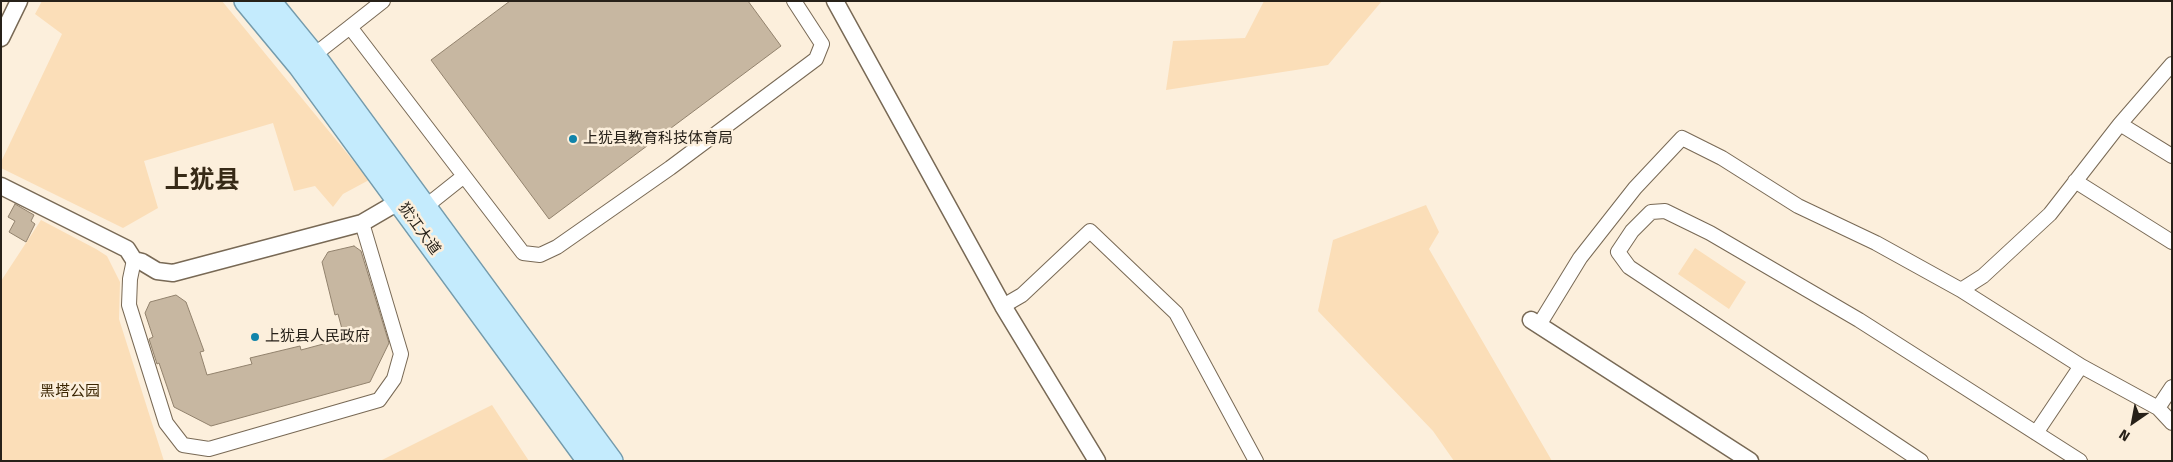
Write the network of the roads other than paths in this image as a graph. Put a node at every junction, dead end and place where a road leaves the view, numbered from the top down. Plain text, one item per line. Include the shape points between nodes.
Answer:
1 (19, 1) edge
2 (245, 1) edge
3 (270, 1) edge
4 (383, 1) edge
5 (794, 1) edge
6 (834, 1) edge
7 (350, 27) junction
8 (1, 38) edge
9 (314, 55) junction
10 (2170, 69) edge
11 (2120, 124) junction
12 (2172, 156) edge
13 (464, 176) junction
14 (2076, 181) junction
15 (1, 186) edge
16 (398, 202) junction
17 (425, 207) junction
18 (362, 223) junction
19 (2172, 242) edge
20 (134, 260) junction
21 (1961, 290) junction
22 (1002, 306) junction
23 (1535, 322) joint
24 (2080, 366) junction
25 (2172, 387) edge
26 (2158, 408) junction
27 (2172, 423) edge
28 (2036, 433) junction
29 (588, 461) edge
30 (612, 461) edge
31 (1097, 461) edge
32 (1256, 461) edge
33 (1750, 461) edge
34 (1920, 461) edge
35 (2080, 461) edge

1 - 8 street
2 - 16 main road, 犹江大道 via 299,66
3 - 9 main road, 犹江大道
4 - 7 street
5 - 13 street via 822,44 816,59 670,168 557,246 540,255 522,253
6 - 22 street
7 - 9 street
7 - 13 street
9 - 17 main road, 犹江大道
10 - 11 street
11 - 12 street
11 - 14 street
13 - 17 street
14 - 19 street
14 - 21 street via 2050,214 1983,276
15 - 20 street via 127,249
16 - 18 street
16 - 29 main road, 犹江大道
17 - 30 main road, 犹江大道
18 - 20 street via 173,273 157,272
18 - 20 street via 401,354 394,379 379,400 208,449 183,445 166,423 129,305
21 - 23 street via 1876,243 1798,206 1722,158 1682,138 1635,188
21 - 24 street
22 - 31 street
22 - 32 street via 1022,295 1090,231 1176,313
23 - 33 street
24 - 26 street
24 - 28 street
25 - 26 street
26 - 27 street
28 - 34 street via 1859,320 1665,211 1651,212 1632,231 1618,252 1629,267
28 - 35 street

